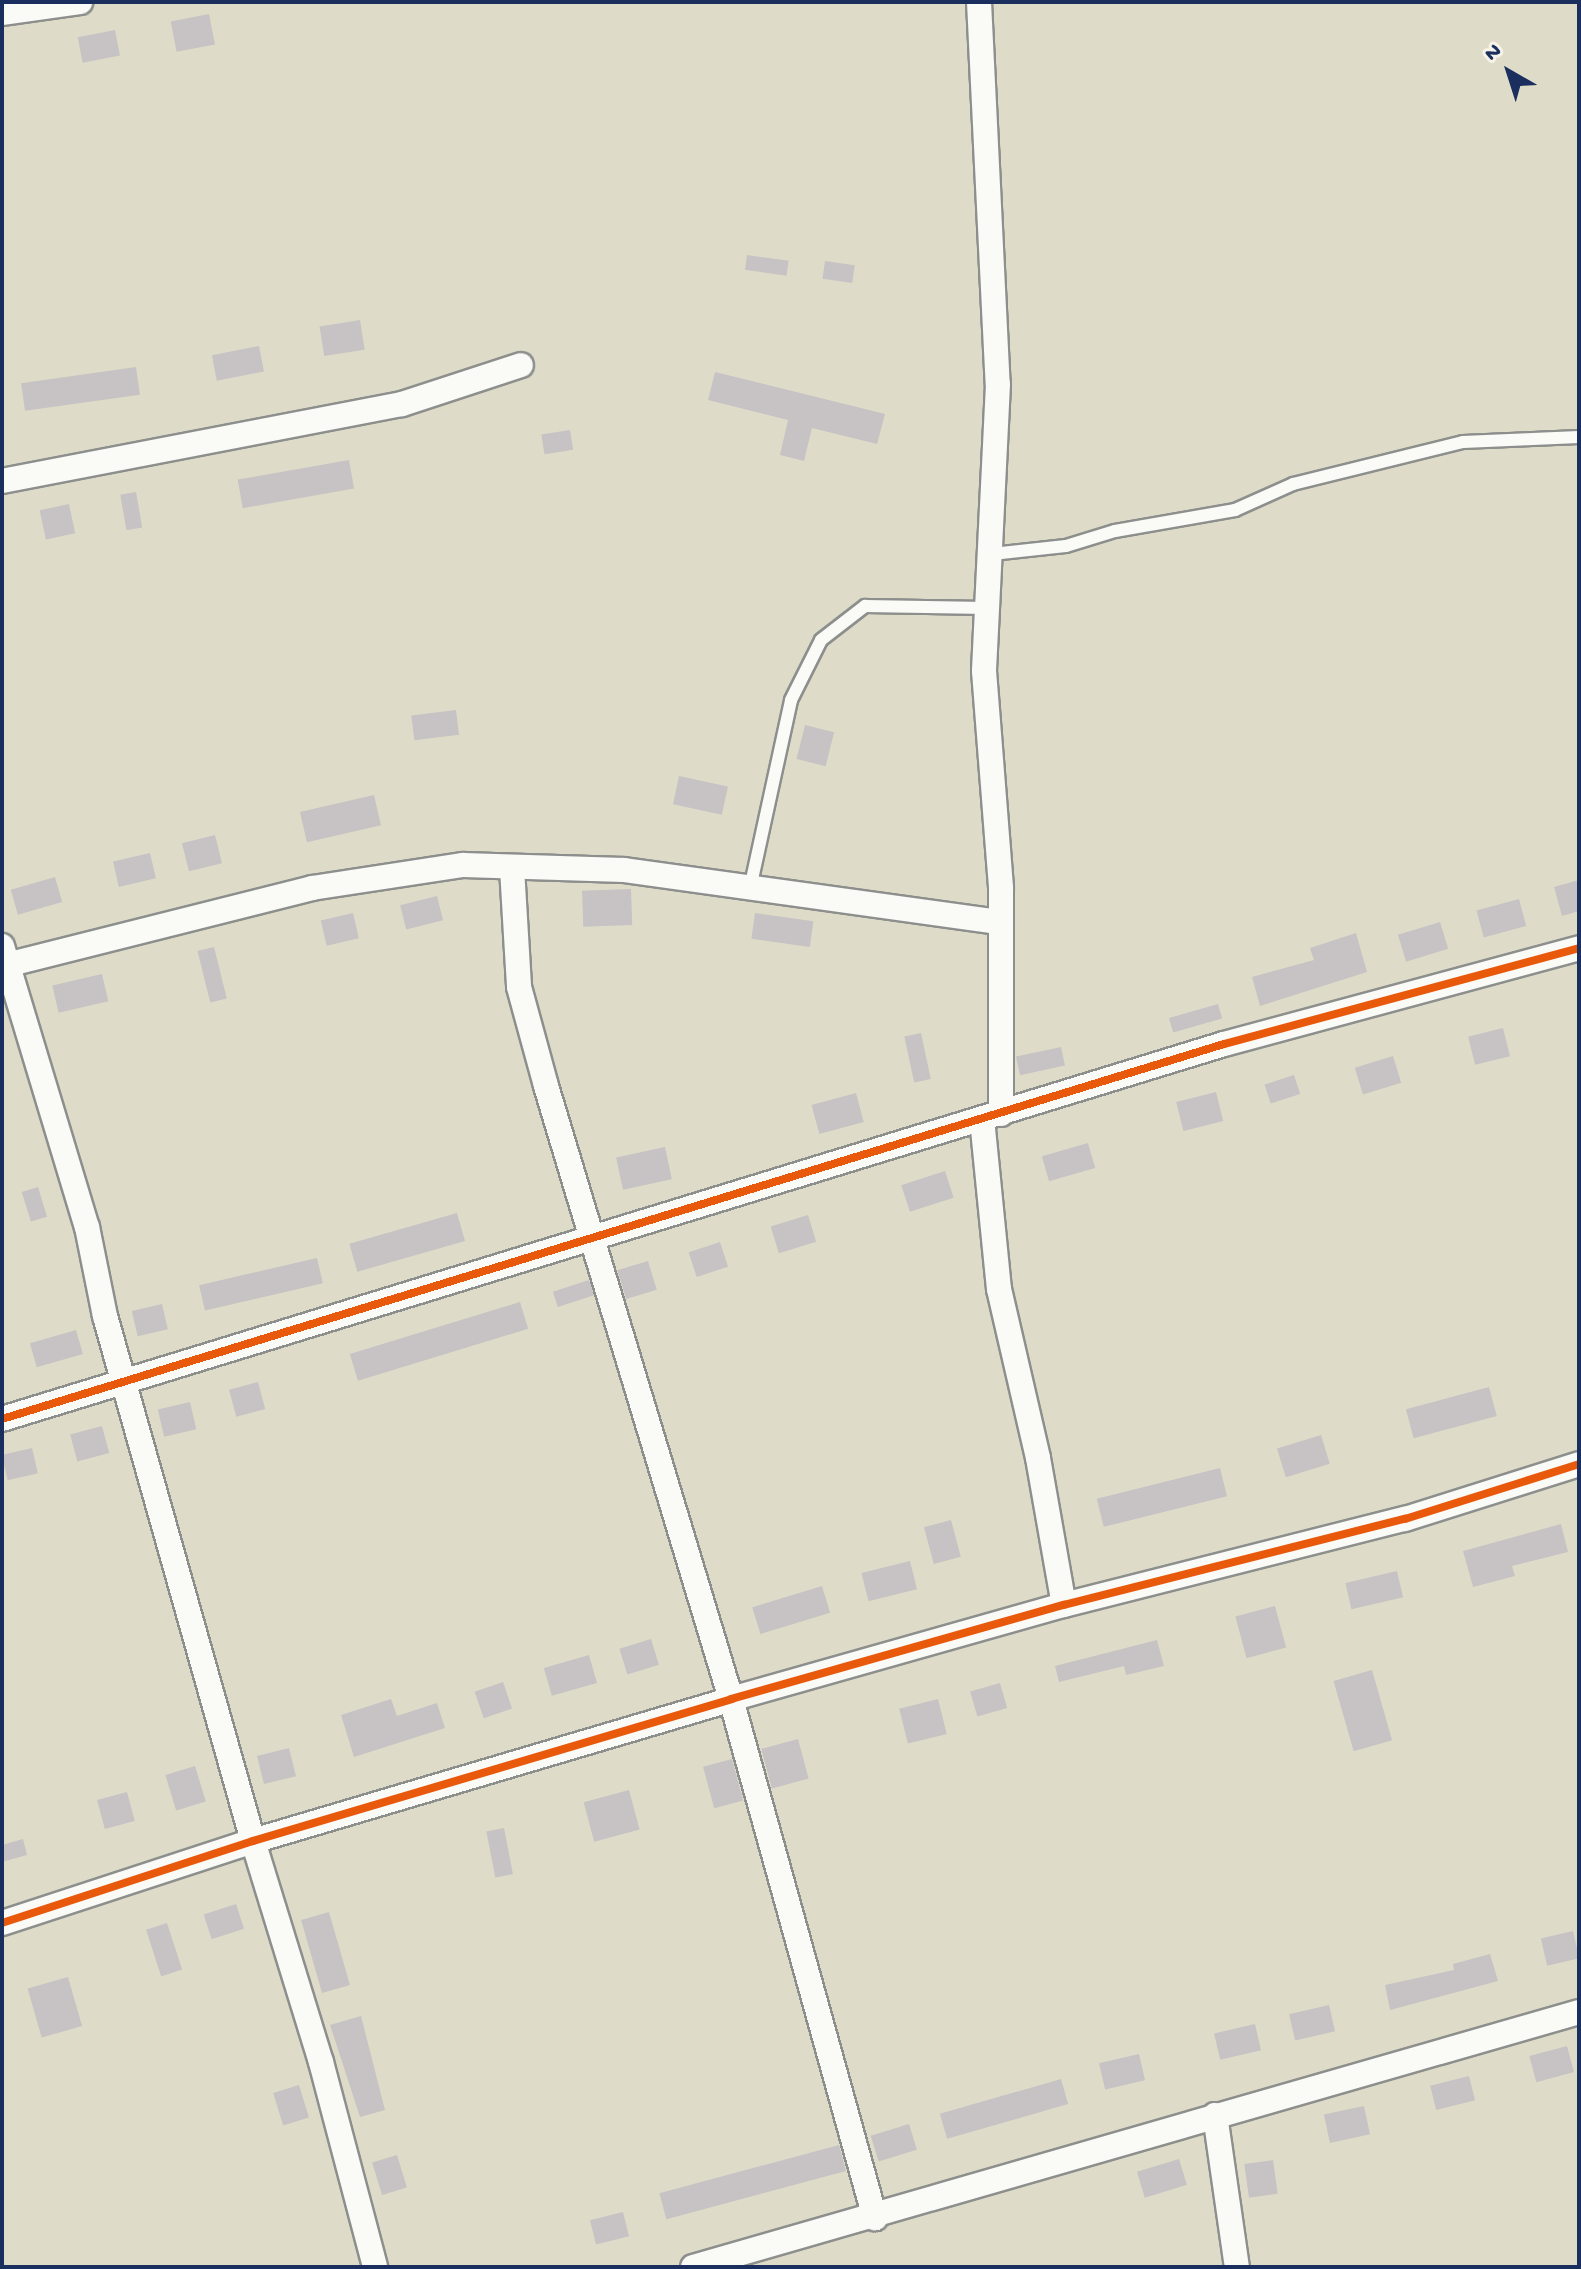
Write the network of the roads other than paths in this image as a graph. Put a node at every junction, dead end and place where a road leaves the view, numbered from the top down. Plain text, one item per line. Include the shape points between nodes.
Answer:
1 (80, 2) edge
2 (979, 2) edge
3 (2, 13) edge
4 (521, 365) dead end
5 (1579, 437) edge
6 (2, 481) edge
7 (992, 554) junction
8 (987, 608) junction
9 (512, 868) junction
10 (751, 884) junction
11 (999, 922) junction
12 (1579, 948) edge
13 (4, 959) edge
14 (992, 1116) junction
15 (594, 1240) junction
16 (127, 1384) junction
17 (2, 1419) edge
18 (1579, 1464) edge
19 (1064, 1605) junction
20 (731, 1699) junction
21 (253, 1841) junction
22 (2, 1923) edge
23 (1579, 2012) edge
24 (1215, 2115) junction
25 (875, 2218) junction
26 (375, 2267) edge
27 (693, 2267) edge
28 (1237, 2267) edge

1 - 3 street
2 - 7 street via 998,384
4 - 6 street via 402,404
5 - 7 lane via 1463,442 1293,484 1235,510 1115,531 1066,546
7 - 8 street
8 - 10 lane via 865,606 821,640 791,700
8 - 11 street via 984,671
9 - 10 street via 624,870
9 - 13 street via 409,870
9 - 15 street via 519,987
10 - 11 street
11 - 14 street
12 - 14 street via 1224,1044
13 - 16 street via 87,1227 105,1316
14 - 15 street
14 - 19 street via 999,1289 1038,1458
15 - 16 street
15 - 20 street
16 - 17 street
16 - 21 street
18 - 19 street via 1405,1519
19 - 20 street
20 - 21 street
20 - 25 street
21 - 22 street
21 - 26 street via 321,2062
23 - 24 street
24 - 25 street
24 - 28 street
25 - 27 street

